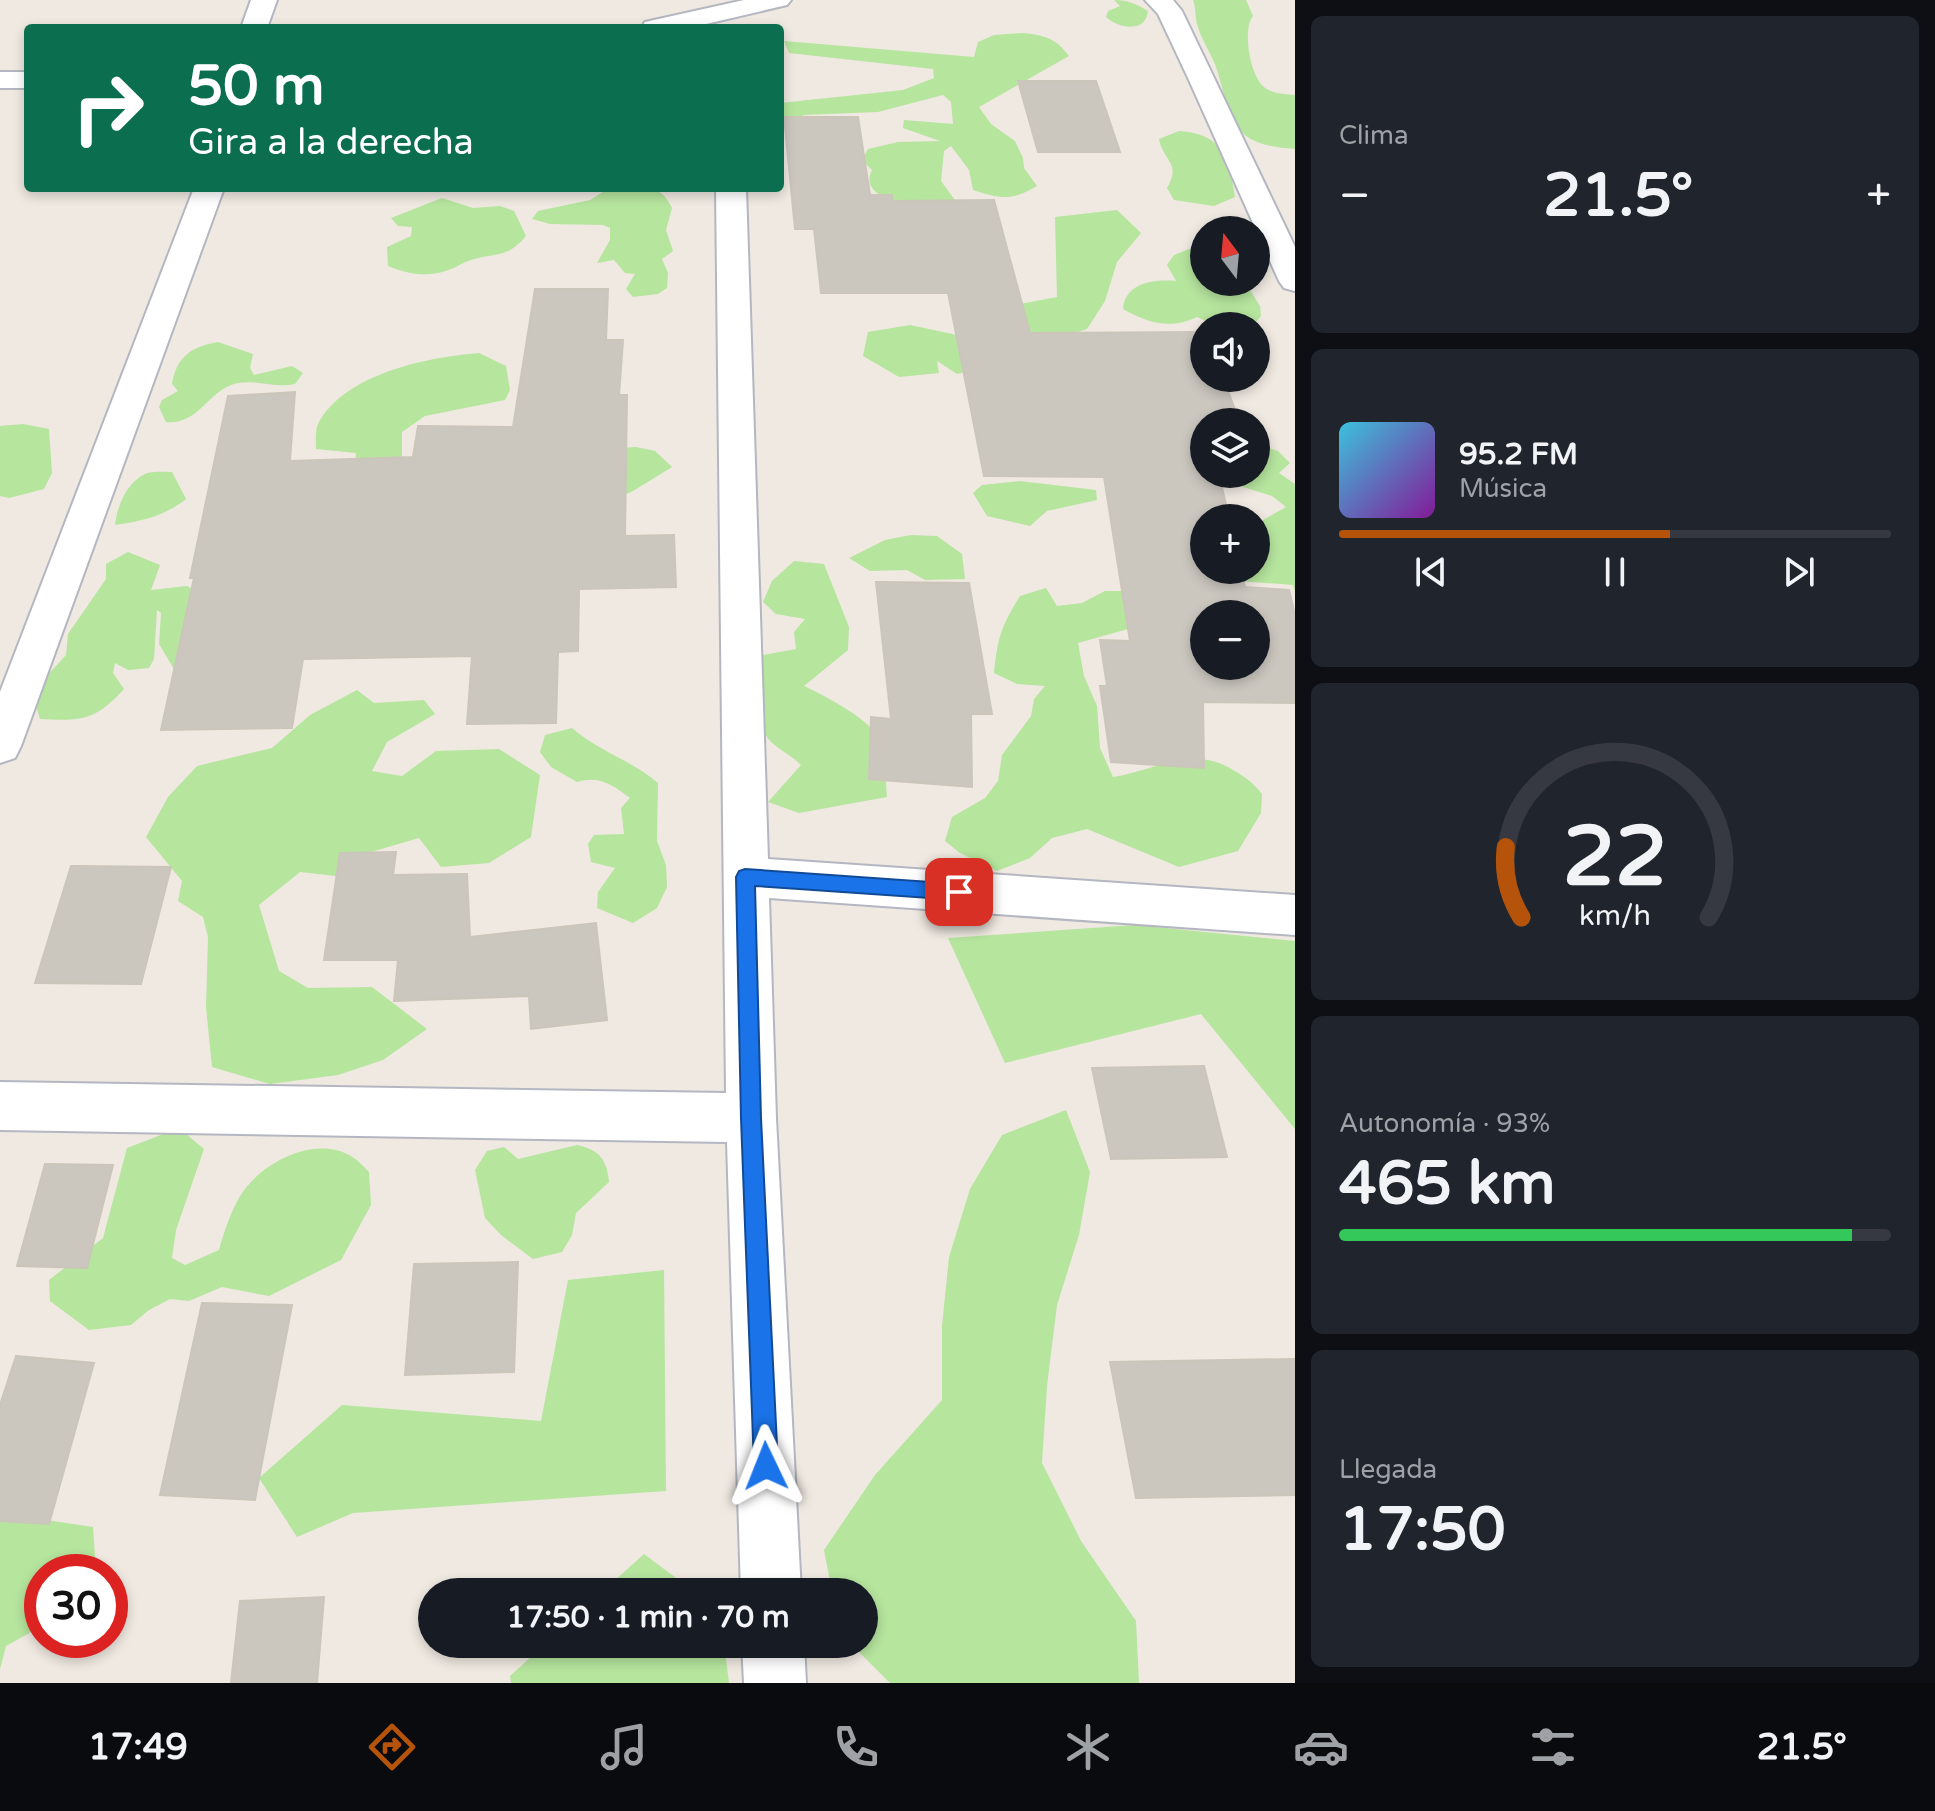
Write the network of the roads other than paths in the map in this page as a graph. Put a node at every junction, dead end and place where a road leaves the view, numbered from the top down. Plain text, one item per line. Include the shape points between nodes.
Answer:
1 (264, 0) edge
2 (778, 0) edge
3 (1158, 0) edge
4 (727, 13) edge
5 (255, 24) edge
6 (673, 24) edge
7 (0, 80) edge
8 (24, 80) edge
9 (208, 192) edge
10 (731, 192) edge
11 (1294, 275) edge
12 (0, 746) edge
13 (745, 877) junction
14 (1295, 915) edge
15 (0, 1106) edge
16 (751, 1118) junction
17 (770, 1578) edge
18 (774, 1658) edge
19 (775, 1683) edge

1 - 5 street
2 - 4 street
3 - 11 street via 1169,11
4 - 6 street
7 - 8 street
9 - 12 street
10 - 13 street
13 - 14 street
13 - 16 street
15 - 16 street
16 - 17 street
18 - 19 street

